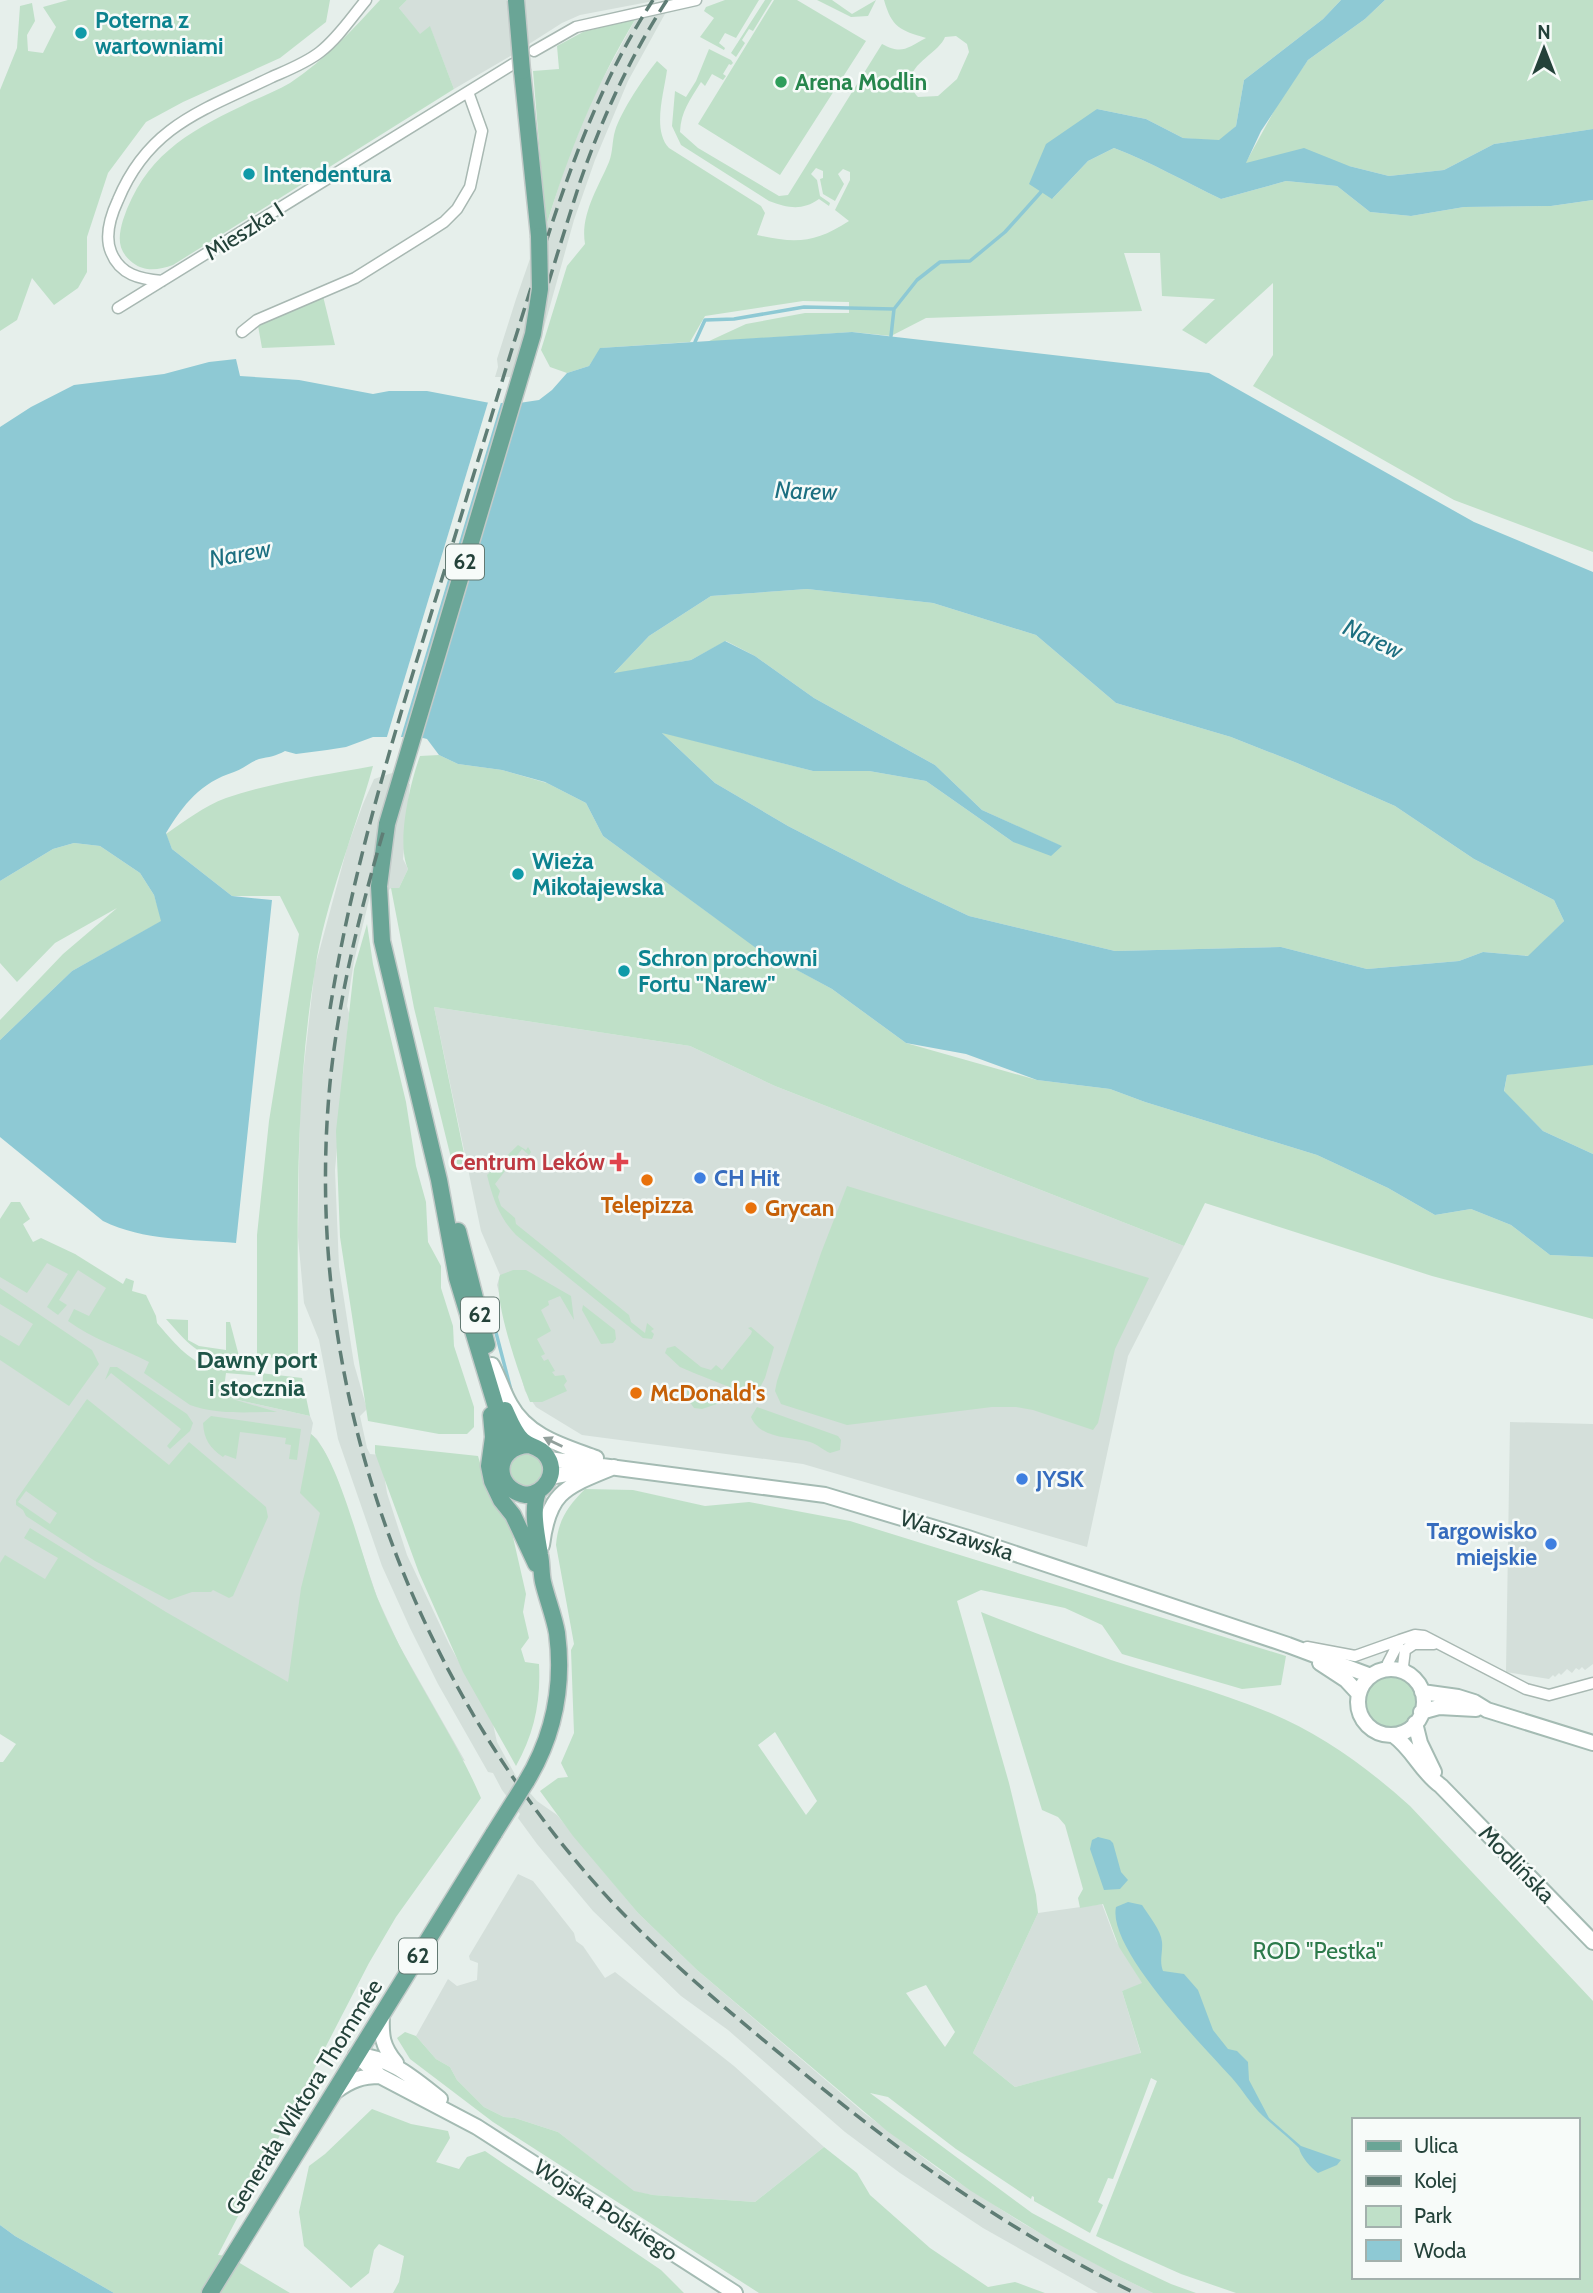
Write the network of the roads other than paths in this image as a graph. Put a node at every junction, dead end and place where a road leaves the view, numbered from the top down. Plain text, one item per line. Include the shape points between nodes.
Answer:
1 (366, 0) edge
2 (516, 0) edge
3 (696, 0) edge
4 (534, 51) dead end
5 (517, 68) junction
6 (468, 92) junction
7 (162, 281) junction
8 (118, 307) dead end
9 (242, 332) dead end
10 (439, 1180) junction
11 (492, 1365) junction
12 (490, 1391) junction
13 (528, 1446) junction
14 (507, 1454) junction
15 (548, 1459) junction
16 (617, 1466) junction
17 (550, 1477) junction
18 (538, 1492) junction
19 (519, 1494) junction
20 (540, 1567) junction
21 (1400, 1640) junction
22 (1437, 1644) junction
23 (1288, 1645) junction
24 (1387, 1670) junction
25 (1407, 1674) junction
26 (1371, 1676) junction
27 (1593, 1683) edge
28 (1422, 1692) junction
29 (1359, 1694) junction
30 (1487, 1710) junction
31 (1418, 1718) junction
32 (1393, 1735) junction
33 (1593, 1744) edge
34 (1441, 1786) junction
35 (1593, 1942) edge
36 (382, 2014) junction
37 (356, 2055) junction
38 (401, 2070) junction
39 (380, 2076) junction
40 (332, 2094) junction
41 (477, 2127) junction
42 (210, 2293) edge
43 (735, 2293) edge

1 - 7 street via 319,53 171,128 128,175 108,245 125,272 138,279
2 - 5 main road, 62, bridge
3 - 4 street via 576,27
5 - 6 street, Mieszka I
5 - 10 main road, 62, bridge via 539,236 536,325 392,806 379,895 387,967
6 - 7 street, Mieszka I
6 - 9 street via 482,131 470,187 457,209 355,278 257,320
7 - 8 street, Mieszka I
10 - 11 main road, 62 via 455,1220
10 - 12 main road, 62 via 457,1278
11 - 13 main road, 62 via 512,1425
16 -> 11 main road via 568,1449 522,1421
12 - 14 main road, 62
12 - 20 main road, 62 via 492,1481
13 - 14 main road
13 - 15 main road, 62 via 540,1449
14 - 19 main road, 62 via 502,1476
15 - 16 main road, Warszawska
15 - 17 main road
16 - 17 main road, Warszawska
16 - 20 main road via 574,1483 554,1502 544,1524
16 - 23 main road, Warszawska via 825,1495
17 - 18 main road
18 - 19 main road
18 - 20 main road, Generała Wiktora Thommée / 62
19 - 20 main road, Generała Wiktora Thommée / 62
20 - 36 main road, Generała Wiktora Thommée / 62, bridge via 556,1632 558,1697 544,1747
21 - 22 street via 1415,1635
21 - 23 street via 1355,1656
21 - 24 street
22 - 25 street via 1414,1644 1405,1650
22 - 27 street via 1526,1689 1549,1695
23 - 26 main road, Warszawska
23 - 29 main road, Warszawska via 1346,1680
24 - 25 main road
24 - 26 main road
25 - 28 main road
26 - 29 main road
28 - 30 main road via 1474,1702
28 - 31 main road
29 - 32 main road via 1364,1721 1377,1732
30 - 31 main road via 1439,1707
30 - 33 main road
31 - 32 main road
31 - 34 main road, Modlińska via 1420,1743
32 - 34 main road, Modlińska
34 - 35 main road, Modlińska
36 - 37 main road, Generała Wiktora Thommée / 62
36 - 38 main road, Wojska Polskiego via 385,2049
37 - 38 main road, Wojska Polskiego via 380,2058
37 - 39 main road, Wojska Polskiego
37 - 40 main road, Generała Wiktora Thommée / 62
38 - 41 main road, Wojska Polskiego
39 - 40 main road via 350,2081
39 - 41 main road, Wojska Polskiego
40 - 42 main road, Generała Wiktora Thommée / 62
41 - 43 main road, Wojska Polskiego

